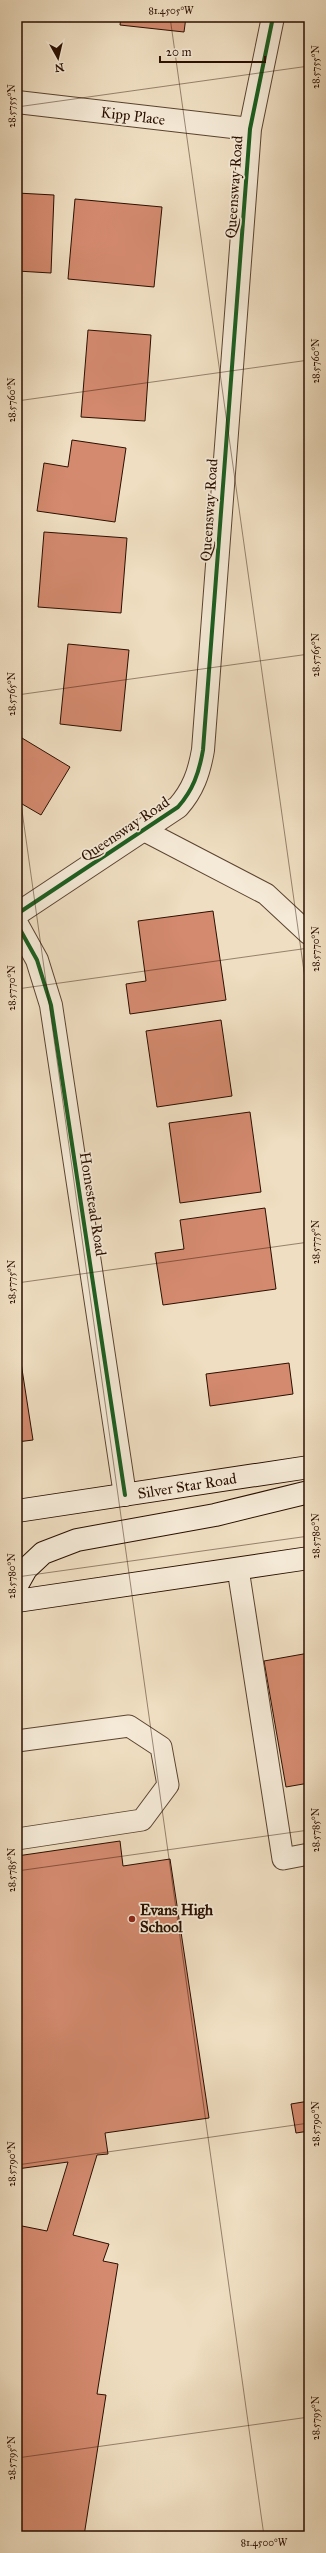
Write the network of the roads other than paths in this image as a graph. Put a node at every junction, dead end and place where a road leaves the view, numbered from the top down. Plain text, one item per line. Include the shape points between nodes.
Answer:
1 (273, 17) edge
2 (17, 102) edge
3 (250, 129) junction
4 (145, 831) junction
5 (17, 914) edge
6 (17, 924) edge
7 (309, 934) edge
8 (309, 1467) edge
9 (309, 1492) edge
10 (125, 1495) junction
11 (17, 1511) edge
12 (309, 1558) edge
13 (238, 1569) junction
14 (17, 1585) edge
15 (17, 1601) edge
16 (17, 1741) edge
17 (17, 1839) edge
18 (309, 1854) edge

1 - 3 street, Queensway Road
2 - 3 street, Kipp Place
3 - 4 street, Queensway Road via 203,750 198,774 190,793 178,808
4 - 5 street, Queensway Road
4 - 7 lane via 266,894
6 - 10 street, Homestead Road via 37,960 51,1005
8 - 10 street, Silver Star Road
9 - 14 street via 215,1515 77,1540 43,1553 26,1569
10 - 11 street, Silver Star Road
12 - 13 street
13 - 15 street
13 - 18 lane via 283,1858
16 - 17 lane via 129,1726 161,1747 168,1785 142,1820

